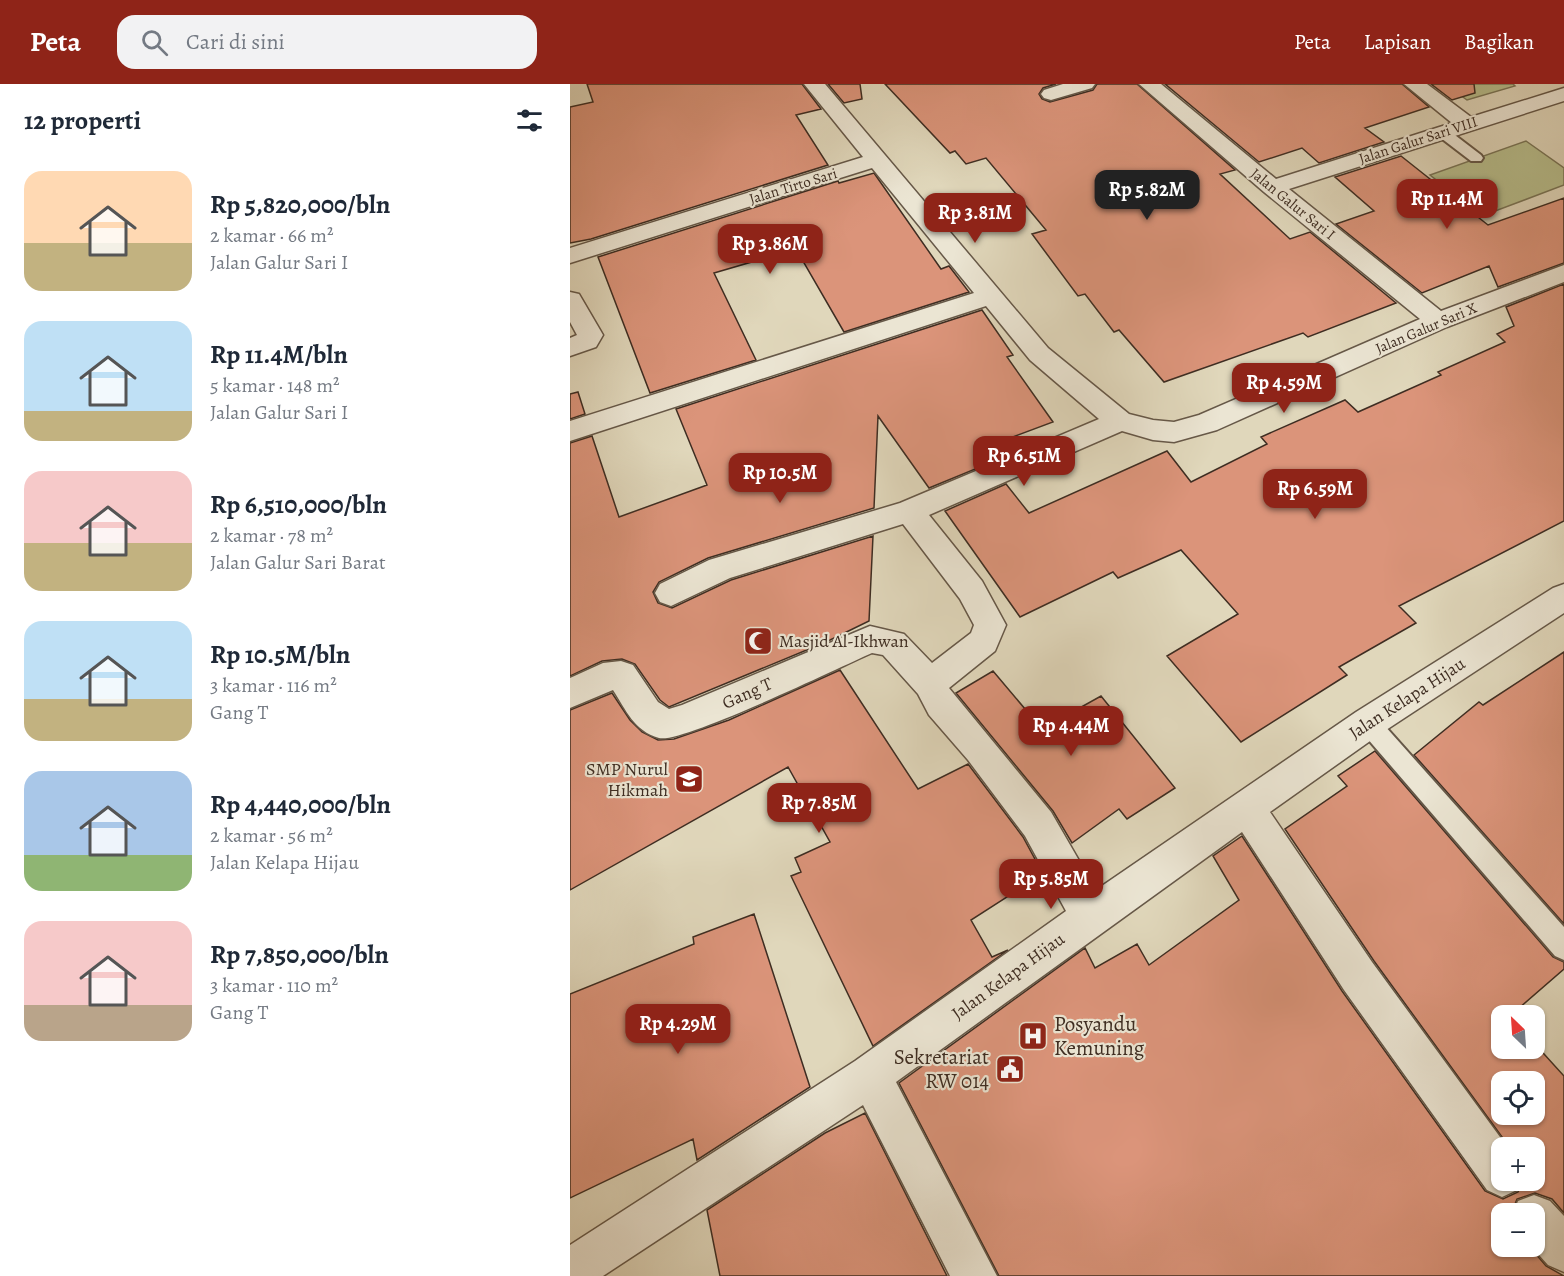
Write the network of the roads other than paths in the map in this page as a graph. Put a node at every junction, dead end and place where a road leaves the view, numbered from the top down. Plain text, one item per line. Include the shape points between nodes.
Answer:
1 (814, 84) edge
2 (1085, 84) edge
3 (1149, 84) edge
4 (1414, 84) edge
5 (1051, 94) dead end
6 (1564, 94) edge
7 (1467, 124) junction
8 (1443, 132) junction
9 (1476, 158) dead end
10 (878, 159) junction
11 (1272, 187) junction
12 (570, 255) edge
13 (1564, 273) edge
14 (991, 296) junction
15 (570, 300) edge
16 (1438, 321) junction
17 (580, 341) edge
18 (1120, 421) junction
19 (570, 431) edge
20 (909, 511) junction
21 (671, 593) dead end
22 (1564, 597) edge
23 (930, 684) junction
24 (570, 694) edge
25 (1368, 723) junction
26 (1246, 807) junction
27 (1090, 917) junction
28 (1564, 947) edge
29 (870, 1076) junction
30 (1491, 1160) edge
31 (1514, 1191) edge
32 (1523, 1203) edge
33 (1545, 1228) edge
34 (1564, 1249) edge
35 (570, 1271) edge
36 (974, 1276) edge

1 - 10 street
2 - 5 street
3 - 11 street, Jalan Galur Sari I
4 - 7 street
6 - 7 street, Jalan Galur Sari VIII
7 - 8 street, Jalan Galur Sari VIII
8 - 9 lane
8 - 11 street, Jalan Galur Sari VIII
10 - 12 street, Jalan Tirto Sari
10 - 14 street
11 - 16 street, Jalan Galur Sari I
13 - 16 street, Jalan Galur Sari X
14 - 18 street via 1039,354
14 - 19 street
15 - 17 street
16 - 18 street, Jalan Galur Sari X via 1191,428 1174,432 1153,430
18 - 20 street
20 - 21 street via 720,569
20 - 23 street via 972,590 990,625 984,641
22 - 25 street, Jalan Kelapa Hijau
23 - 24 street, Gang T via 893,644 870,639 668,725 657,723 638,704 621,675 603,677
23 - 27 street via 940,705 981,749 1038,824
25 - 26 street, Jalan Kelapa Hijau
25 - 28 lane
26 - 27 street, Jalan Kelapa Hijau
26 - 30 street via 1358,976
27 - 29 street, Jalan Kelapa Hijau
29 - 35 street, Jalan Kelapa Hijau
29 - 36 street
31 - 32 street
33 - 34 street

